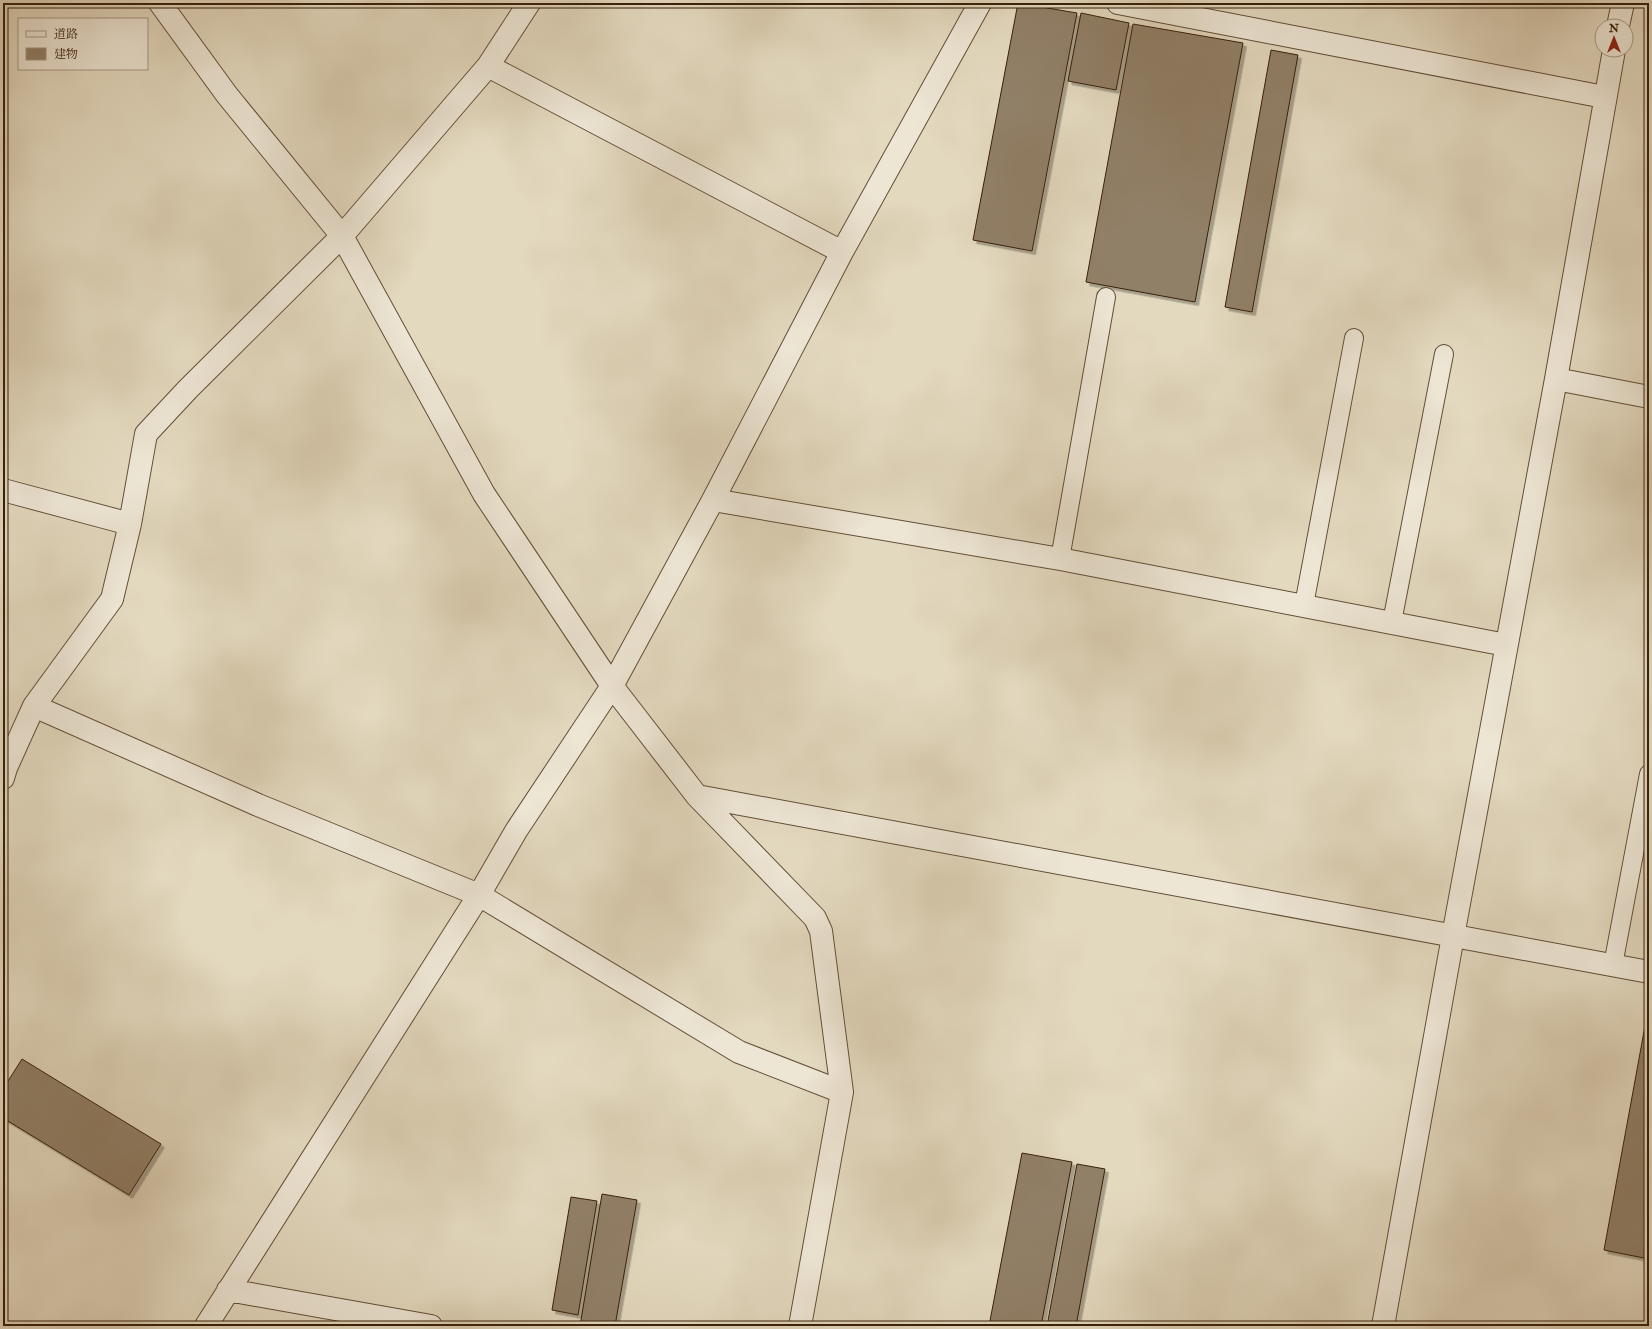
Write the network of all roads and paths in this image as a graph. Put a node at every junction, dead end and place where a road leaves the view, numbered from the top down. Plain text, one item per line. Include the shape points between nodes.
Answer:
1 (160, 3) edge
2 (529, 3) edge
3 (980, 3) edge
4 (1118, 3) edge
5 (1623, 3) edge
6 (1620, 18) edge
7 (1612, 58) edge
8 (488, 66) junction
9 (1604, 97) junction
10 (342, 236) junction
11 (842, 252) junction
12 (1106, 297) dead end
13 (1354, 338) dead end
14 (1444, 354) dead end
15 (1556, 379) junction
16 (1649, 397) edge
17 (3, 490) edge
18 (713, 500) junction
19 (130, 524) junction
20 (1060, 559) junction
21 (1304, 605) junction
22 (1392, 622) junction
23 (1506, 645) junction
24 (612, 686) junction
25 (34, 706) junction
26 (1649, 774) edge
27 (3, 778) edge
28 (697, 796) junction
29 (479, 895) junction
30 (1453, 936) junction
31 (1613, 965) junction
32 (1649, 972) edge
33 (842, 1092) junction
34 (228, 1290) junction
35 (206, 1326) edge
36 (431, 1326) edge
37 (800, 1326) edge
38 (1384, 1326) edge

1 - 10 street via 227,96
2 - 8 street
3 - 11 street
4 - 9 street
5 - 6 street
7 - 9 street
8 - 10 street
8 - 11 street
9 - 15 street
10 - 19 street via 193,383 146,434
10 - 24 street via 484,494
11 - 18 street
12 - 20 lane
13 - 21 lane
14 - 22 lane
15 - 16 street
15 - 23 street
17 - 19 street
18 - 20 street
18 - 24 street
19 - 25 street via 112,599
20 - 21 street
21 - 22 street
22 - 23 street
23 - 30 street
24 - 28 street
24 - 29 street via 516,832
25 - 27 street
25 - 29 street via 258,805
26 - 31 lane
28 - 30 street
28 - 33 street via 815,918 820,931
29 - 33 street via 739,1052
29 - 34 street
30 - 31 street
30 - 38 street
31 - 32 street
33 - 37 street
34 - 35 street
34 - 36 street

